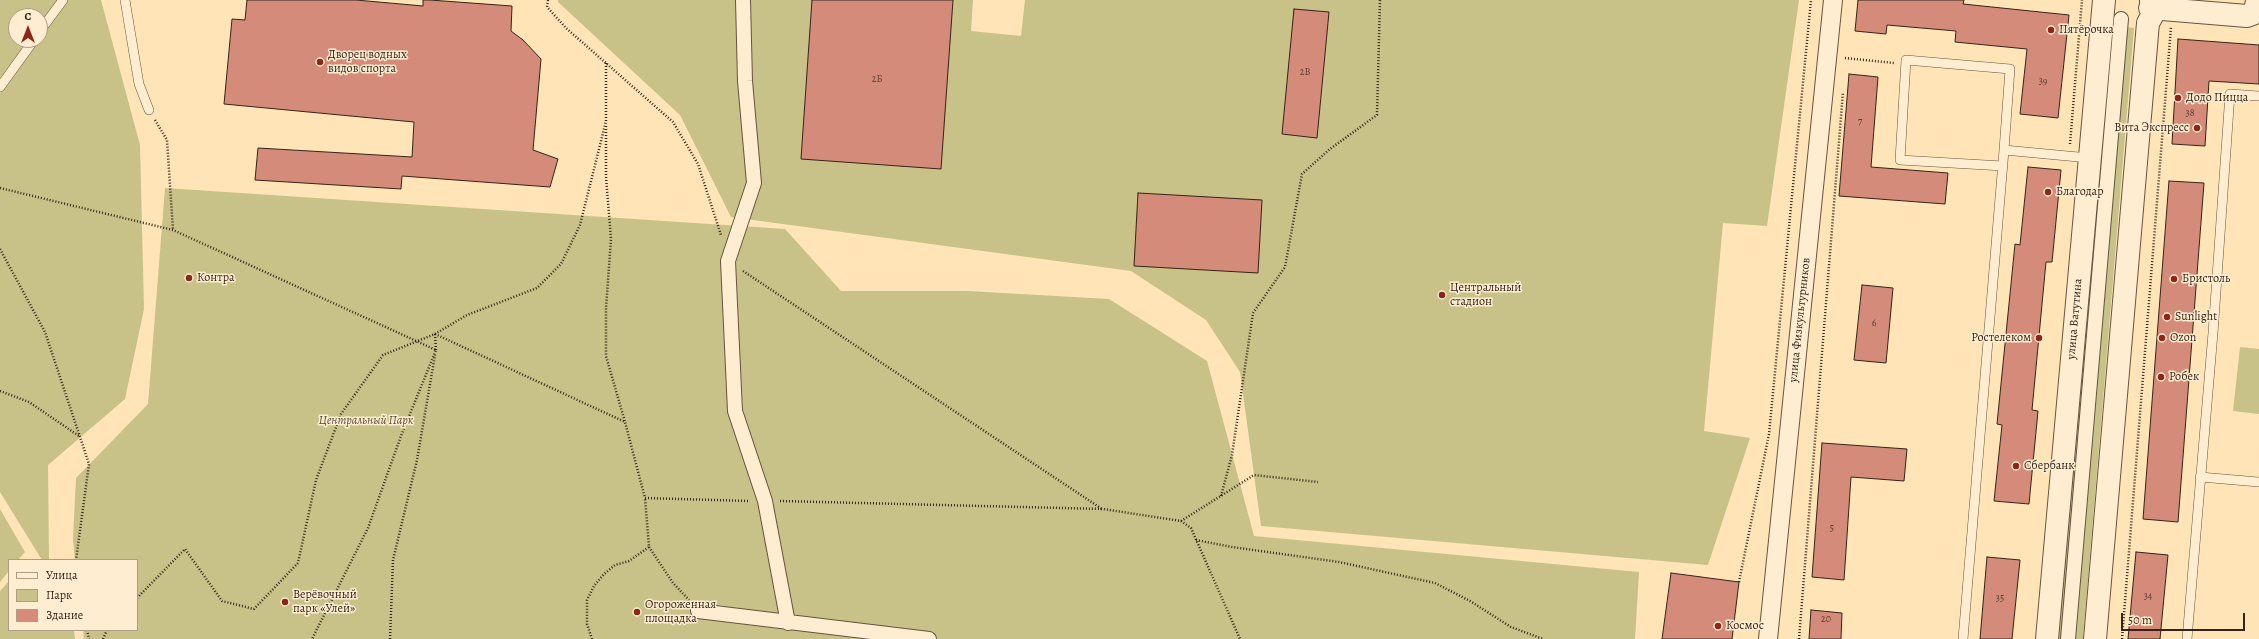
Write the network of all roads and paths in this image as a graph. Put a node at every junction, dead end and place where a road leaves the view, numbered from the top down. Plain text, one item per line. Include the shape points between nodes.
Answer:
1 (63, 0) edge
2 (125, 0) edge
3 (548, 0) edge
4 (743, 0) edge
5 (1380, 0) edge
6 (1811, 0) edge
7 (1832, 0) edge
8 (2082, 0) edge
9 (2104, 0) edge
10 (2257, 0) edge
11 (2147, 2) edge
12 (2081, 16) dead end
13 (2121, 19) dead end
14 (48, 21) edge
15 (2171, 25) dead end
16 (28, 48) edge
17 (1846, 50) dead end
18 (1845, 58) junction
19 (606, 63) junction
20 (1905, 65) junction
21 (1845, 66) dead end
22 (0, 87) edge
23 (1843, 90) dead end
24 (2259, 96) edge
25 (149, 110) joint
26 (606, 121) junction
27 (2004, 150) junction
28 (2089, 158) junction
29 (2003, 166) junction
30 (0, 188) edge
31 (173, 230) junction
32 (0, 249) edge
33 (728, 261) junction
34 (436, 334) junction
35 (418, 341) junction
36 (436, 350) junction
37 (0, 391) edge
38 (625, 422) junction
39 (80, 436) junction
40 (2200, 477) junction
41 (1318, 482) dead end
42 (2259, 482) edge
43 (1221, 496) junction
44 (645, 498) junction
45 (765, 501) junction
46 (1103, 509) junction
47 (1182, 520) junction
48 (1196, 540) junction
49 (648, 547) junction
50 (76, 559) edge
51 (1739, 582) dead end
52 (138, 597) edge
53 (698, 611) joint
54 (788, 623) junction
55 (312, 639) edge
56 (390, 639) edge
57 (592, 639) edge
58 (929, 639) edge
59 (1240, 639) edge
60 (1543, 639) edge
61 (1768, 639) edge
62 (1799, 639) edge
63 (1963, 639) edge
64 (2047, 639) edge
65 (2068, 639) edge
66 (2094, 639) edge
67 (2122, 639) edge
68 (2186, 639) edge

1 - 14 lane
2 - 25 lane via 139,84
3 - 19 path via 547,7 566,28
4 - 33 street via 745,81 754,183
5 - 43 path via 1377,115 1330,149 1302,174 1285,267 1253,313 1232,455
6 - 51 path via 1769,434
7 - 61 street, улица Физкультурников
8 - 12 path
9 - 28 street, улица Ватутина
10 - 11 street via 2255,13 2247,16
11 - 66 street via 2152,16 2148,23
13 - 65 street
15 - 67 path
16 - 22 lane
17 - 18 path
18 - 20 path
18 - 21 path
19 - 26 path
19 - 33 path via 673,122 698,164
20 - 27 lane via 1906,60 2010,69
20 - 29 lane via 1900,160
23 - 62 path
24 - 40 lane via 2230,94
25 - 31 path via 167,140
26 - 34 path via 580,225 562,264 537,288 467,315
26 - 38 path via 606,177 611,239 606,308 606,356
27 - 28 lane
27 - 29 lane
28 - 64 street, улица Ватутина
29 - 63 lane
30 - 31 path
31 - 35 path
32 - 39 path via 45,332
33 - 45 street via 735,411
33 - 46 path
34 - 35 path
34 - 36 path
34 - 38 path
35 - 36 path
35 - 52 path via 383,355 341,414 316,480 298,563 254,609 222,601 185,549
36 - 55 path via 400,436 368,528
36 - 56 path via 417,460 393,560
37 - 39 path via 29,402
38 - 44 path
39 - 50 path via 89,464
40 - 42 lane
40 - 68 lane
41 - 43 path via 1254,475
43 - 47 path
44 - 45 path
44 - 49 path
45 - 46 path
45 - 54 street
46 - 47 path
47 - 48 path via 1191,528
48 - 59 path
48 - 60 path via 1339,562 1435,582 1511,627
49 - 53 path via 673,583
49 - 57 path via 629,561 615,565 594,586 587,600 587,624
53 - 54 street
54 - 58 street

